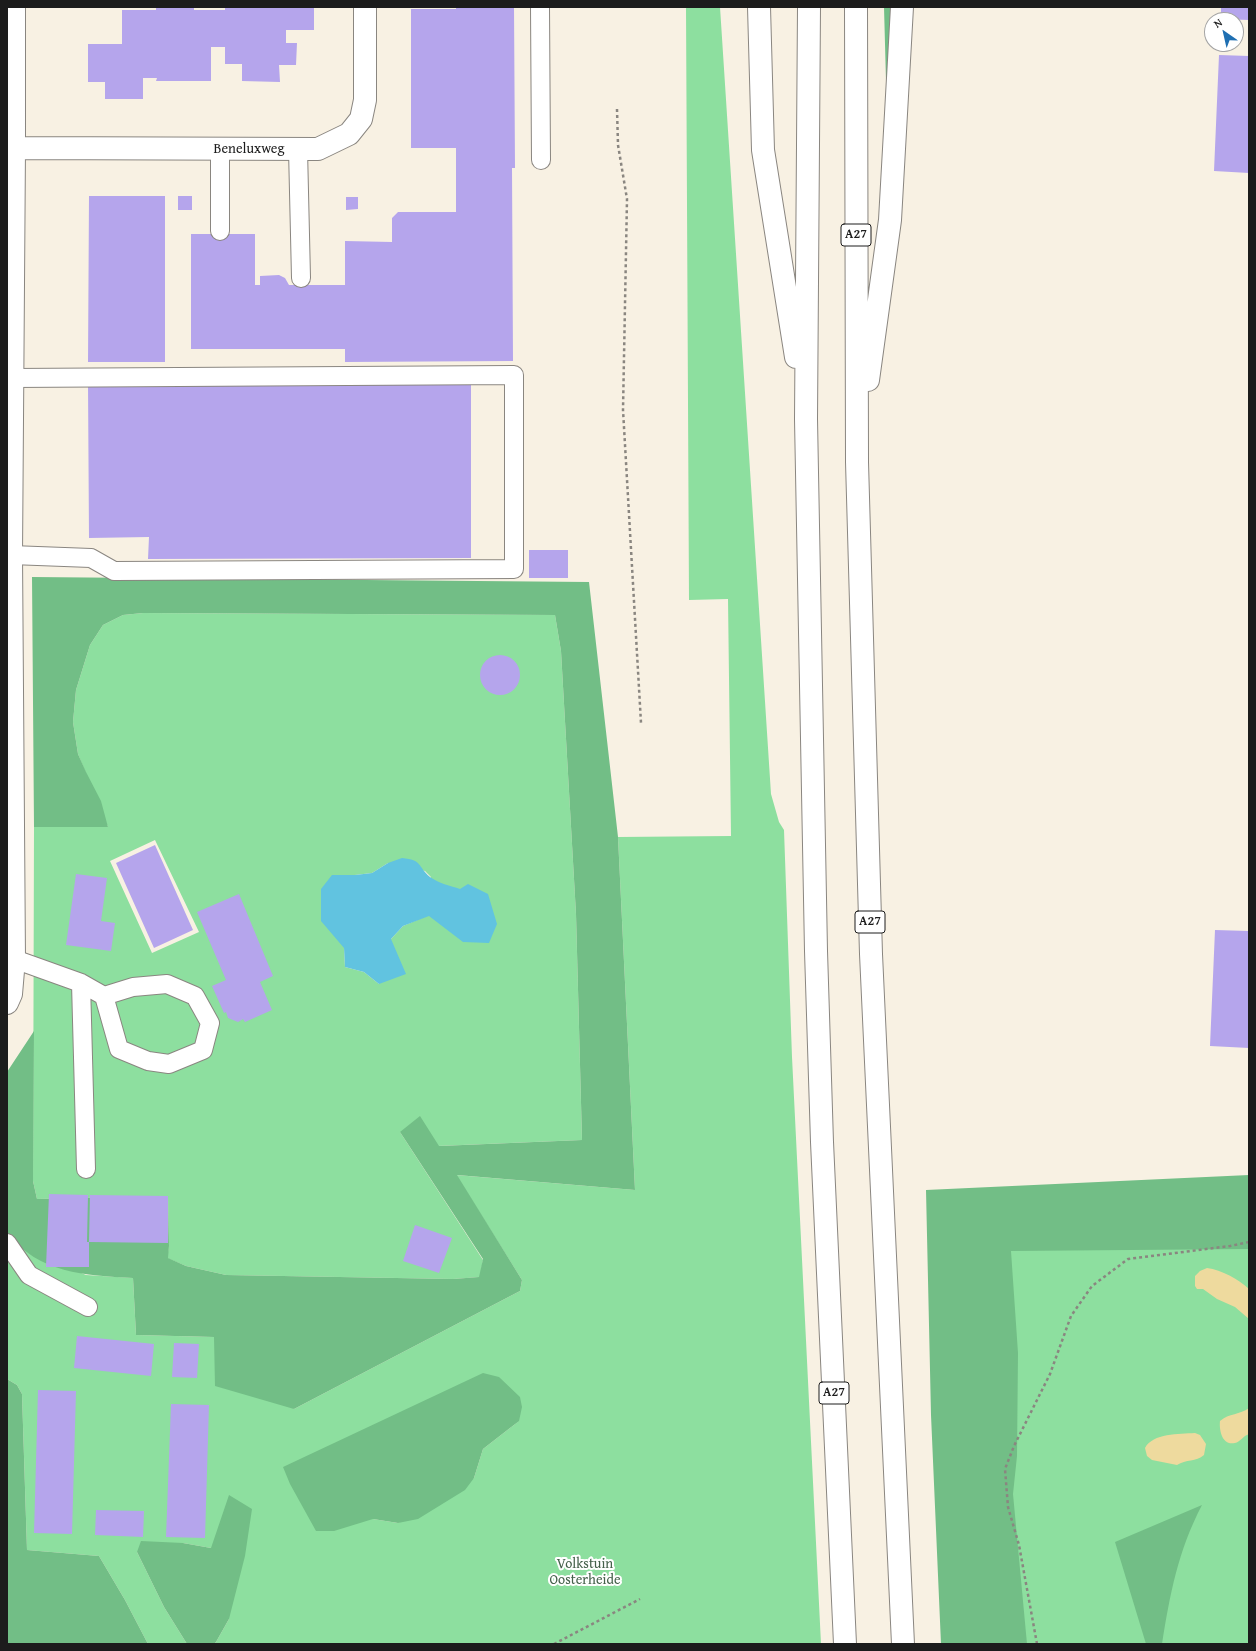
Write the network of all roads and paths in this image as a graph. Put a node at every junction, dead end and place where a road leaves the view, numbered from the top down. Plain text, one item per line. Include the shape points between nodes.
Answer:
1 (14, 7) edge
2 (365, 7) edge
3 (540, 7) edge
4 (759, 7) edge
5 (809, 7) edge
6 (856, 7) edge
7 (902, 7) edge
8 (617, 109) dead end
9 (14, 148) junction
10 (220, 148) junction
11 (298, 149) junction
12 (541, 160) dead end
13 (220, 231) dead end
14 (301, 278) dead end
15 (12, 378) junction
16 (806, 419) junction
17 (857, 462) junction
18 (10, 555) junction
19 (641, 723) dead end
20 (14, 960) junction
21 (81, 983) junction
22 (104, 996) junction
23 (7, 1003) edge
24 (86, 1169) dead end
25 (1249, 1242) edge
26 (7, 1243) edge
27 (88, 1307) dead end
28 (640, 1599) dead end
29 (554, 1644) edge
30 (845, 1644) edge
31 (904, 1644) edge
32 (1037, 1644) edge

1 - 9 main road
2 - 11 main road, Beneluxweg via 365,100 361,119 349,134 318,149
3 - 12 lane
4 - 16 main road, A27 via 763,150
5 - 16 main road, A27
6 - 17 main road, A27
7 - 17 main road, A27 via 890,220
8 - 19 path via 618,145 627,199 623,410
9 - 10 main road, Beneluxweg
9 - 15 main road
10 - 11 main road, Beneluxweg
10 - 13 lane
11 - 14 lane
15 - 18 main road
15 - 18 lane via 514,375 514,569 114,571 92,558
16 - 30 main road, A27 via 822,1134
17 - 31 main road, A27 via 871,954
18 - 20 main road
20 - 21 lane
20 - 23 main road via 11,994
21 - 22 lane
21 - 24 lane
22 - 22 lane via 133,987 167,984 195,996 210,1024 204,1050 169,1064 148,1061 119,1049
25 - 32 path via 1128,1259 1092,1286 1071,1316 1050,1374 1005,1469 1008,1507 1019,1546
26 - 27 lane via 29,1275
28 - 29 path

